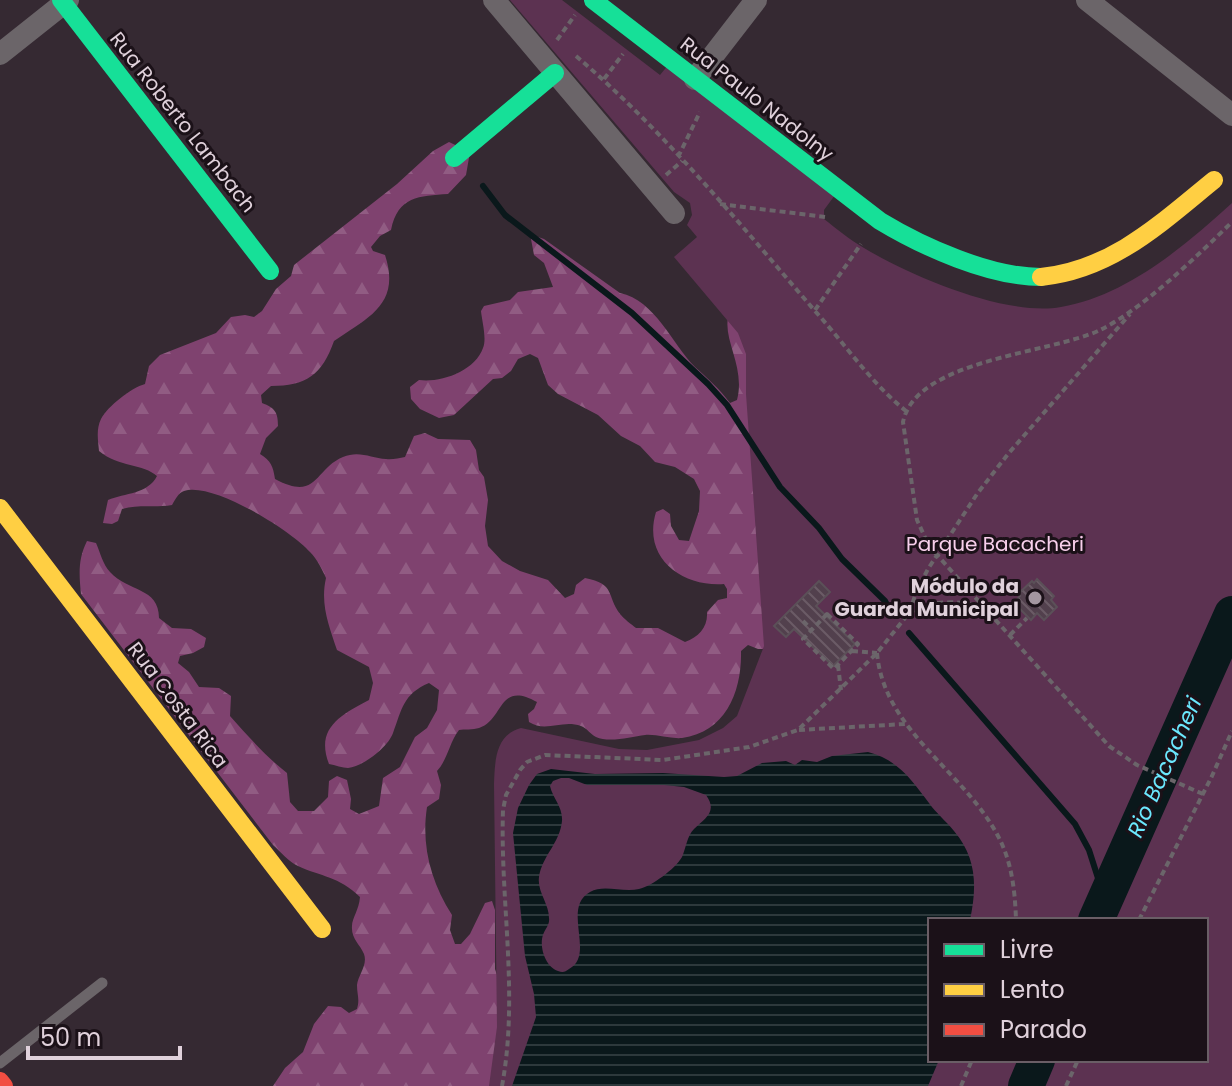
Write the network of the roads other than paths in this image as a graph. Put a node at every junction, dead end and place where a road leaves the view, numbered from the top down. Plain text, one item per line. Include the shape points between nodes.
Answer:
1 (494, 0) edge
2 (593, 0) edge
3 (756, 0) edge
4 (1087, 0) edge
5 (64, 1) edge
6 (0, 54) edge
7 (555, 73) junction
8 (695, 79) junction
9 (1232, 115) edge
10 (454, 158) dead end
11 (1214, 180) dead end
12 (674, 213) dead end
13 (270, 271) dead end
14 (0, 508) edge
15 (322, 929) dead end
16 (102, 983) dead end
17 (0, 1063) edge

1 - 7 street
2 - 8 street, Rua Paulo Nadolny
3 - 8 street
4 - 9 street
5 - 6 street
5 - 13 street, Rua Roberto Lambach
7 - 10 street
7 - 12 street
8 - 11 street, Rua Paulo Nadolny via 896,231 951,255 1037,278 1064,276 1099,262 1140,238
14 - 15 street, Rua Costa Rica
16 - 17 lane

